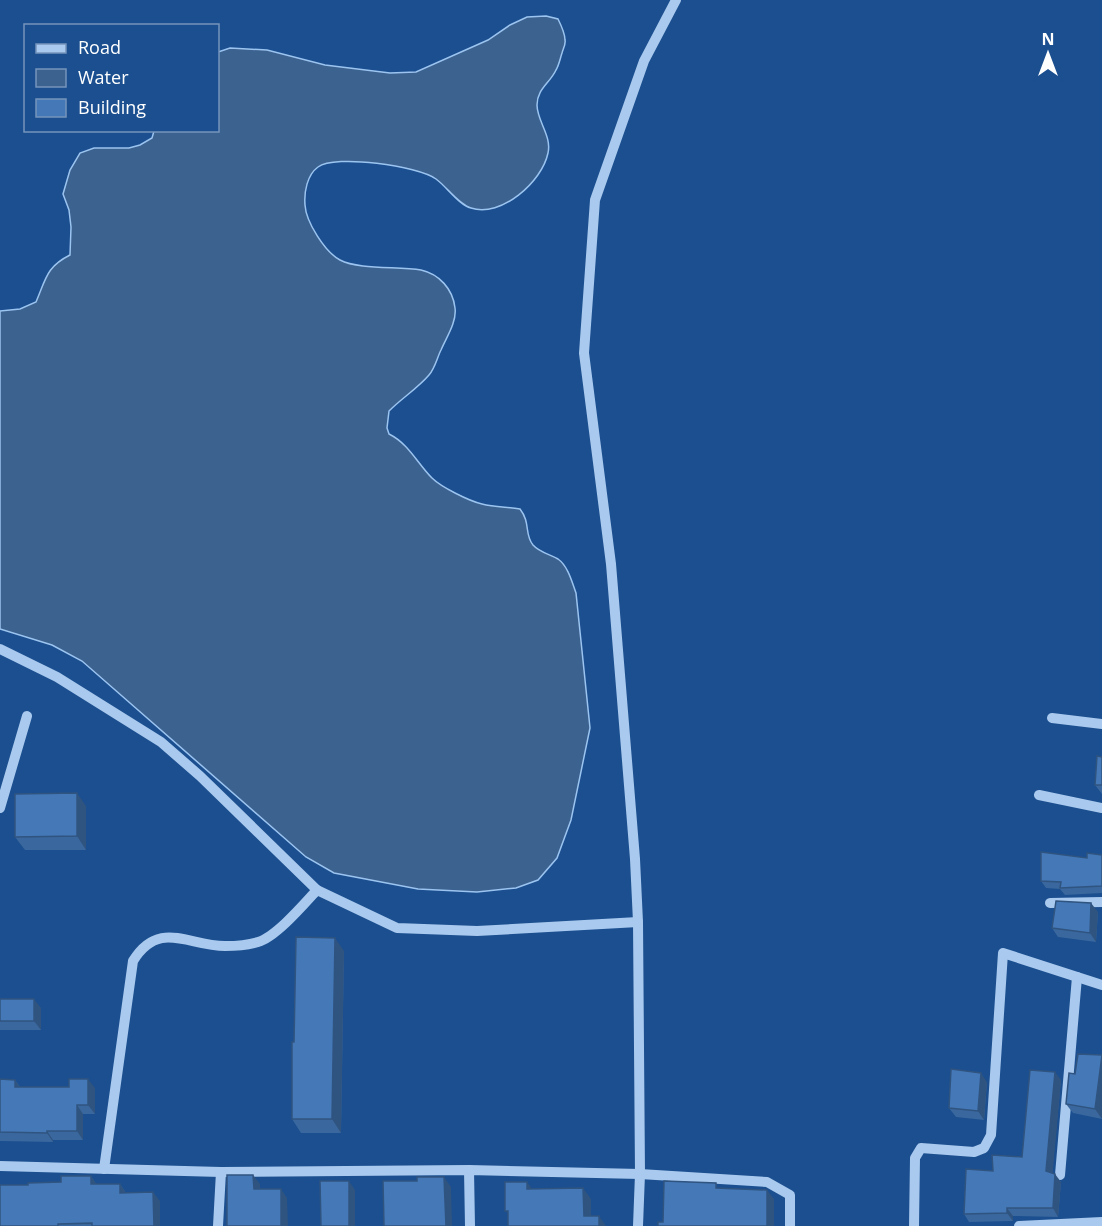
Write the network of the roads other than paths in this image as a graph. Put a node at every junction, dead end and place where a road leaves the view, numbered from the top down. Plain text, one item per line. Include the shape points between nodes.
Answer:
1 (676, 0) edge
2 (0, 649) edge
3 (27, 716) dead end
4 (1052, 718) dead end
5 (1102, 724) edge
6 (1039, 795) dead end
7 (0, 808) edge
8 (1102, 808) edge
9 (317, 890) junction
10 (1102, 902) edge
11 (1050, 903) dead end
12 (638, 922) junction
13 (1077, 977) junction
14 (1102, 985) edge
15 (0, 1166) edge
16 (104, 1169) junction
17 (470, 1170) junction
18 (221, 1172) junction
19 (640, 1174) junction
20 (1060, 1176) dead end
21 (1102, 1222) edge
22 (218, 1226) edge
23 (470, 1226) edge
24 (638, 1226) edge
25 (790, 1226) edge
26 (914, 1226) edge
27 (1019, 1226) edge

1 - 12 street via 644,61 595,200 584,353 611,564
2 - 9 street via 57,678 161,742
3 - 7 street
4 - 5 street
6 - 8 street
9 - 12 street via 397,928 477,931
9 - 16 street via 290,920 260,942 224,946 179,937 158,938 141,947 133,961
10 - 11 street
12 - 19 street
13 - 14 street
13 - 20 street
13 - 26 street via 1003,953 991,1135 984,1148 974,1152 921,1148 915,1158
15 - 16 street
16 - 18 street
17 - 18 street
17 - 19 street
17 - 23 street
18 - 22 street
19 - 24 street
19 - 25 street via 767,1182 790,1195
21 - 27 street

